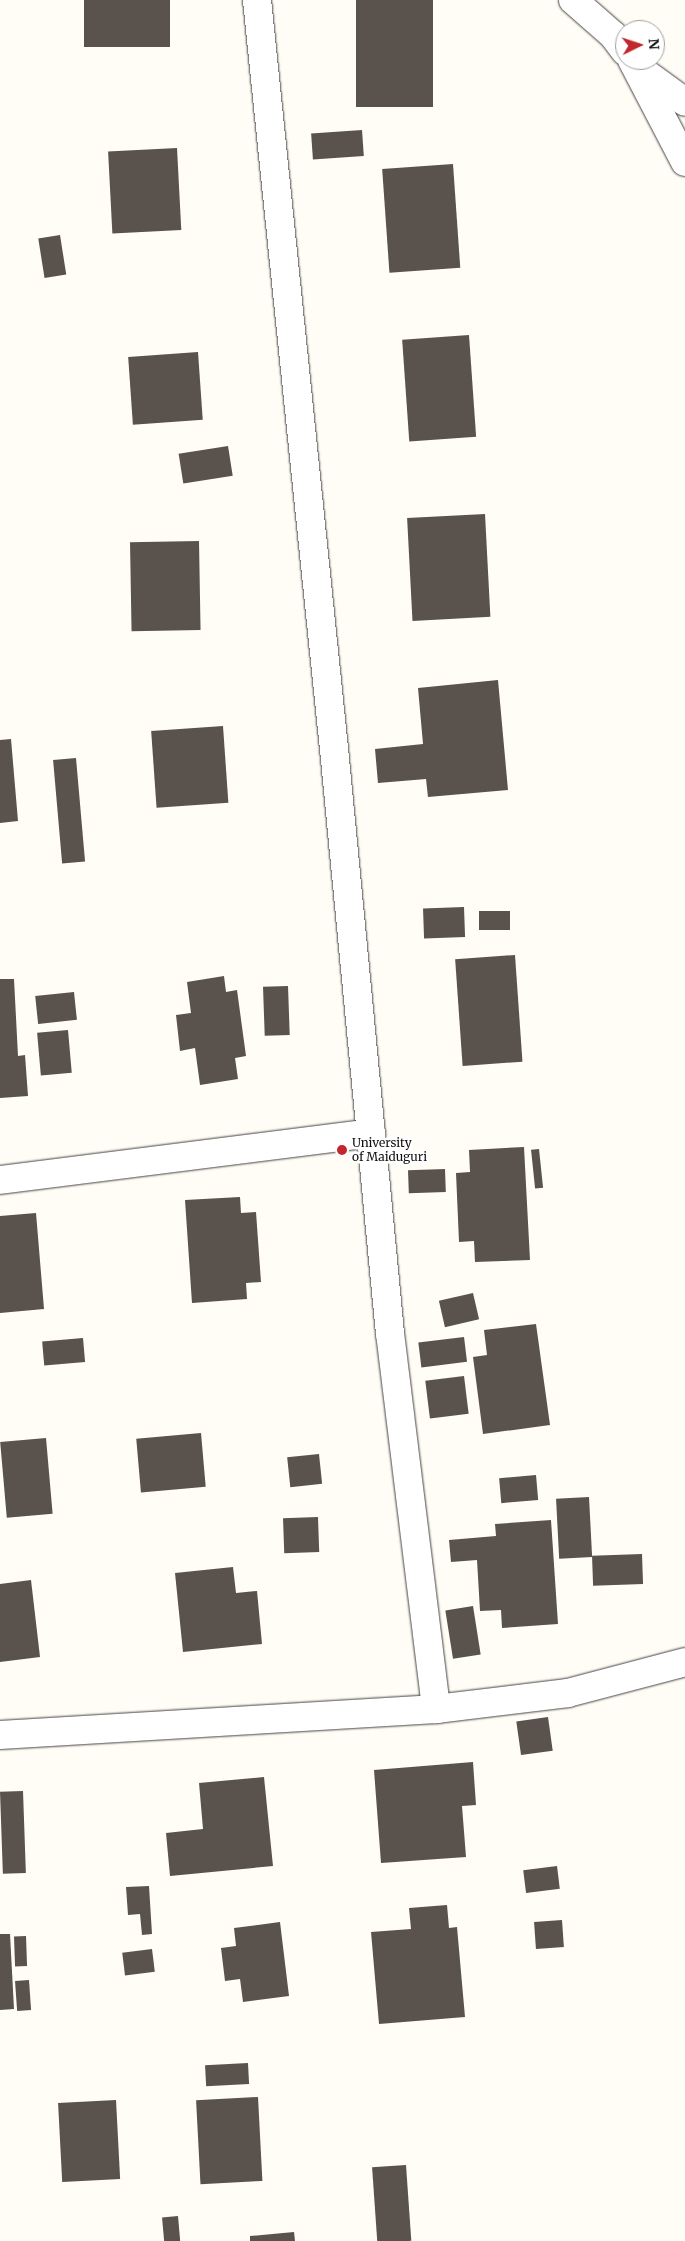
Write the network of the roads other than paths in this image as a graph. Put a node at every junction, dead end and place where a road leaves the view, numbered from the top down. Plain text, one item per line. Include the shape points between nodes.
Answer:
1 (257, 0) edge
2 (573, 0) edge
3 (615, 37) edge
4 (637, 70) edge
5 (645, 70) edge
6 (685, 102) edge
7 (685, 162) edge
8 (371, 1133) junction
9 (0, 1180) edge
10 (685, 1662) edge
11 (436, 1709) junction
12 (0, 1735) edge

1 - 8 street
2 - 3 street
4 - 7 street
5 - 6 street
8 - 9 street
8 - 11 street via 390,1333
10 - 11 street via 568,1693
11 - 12 street

